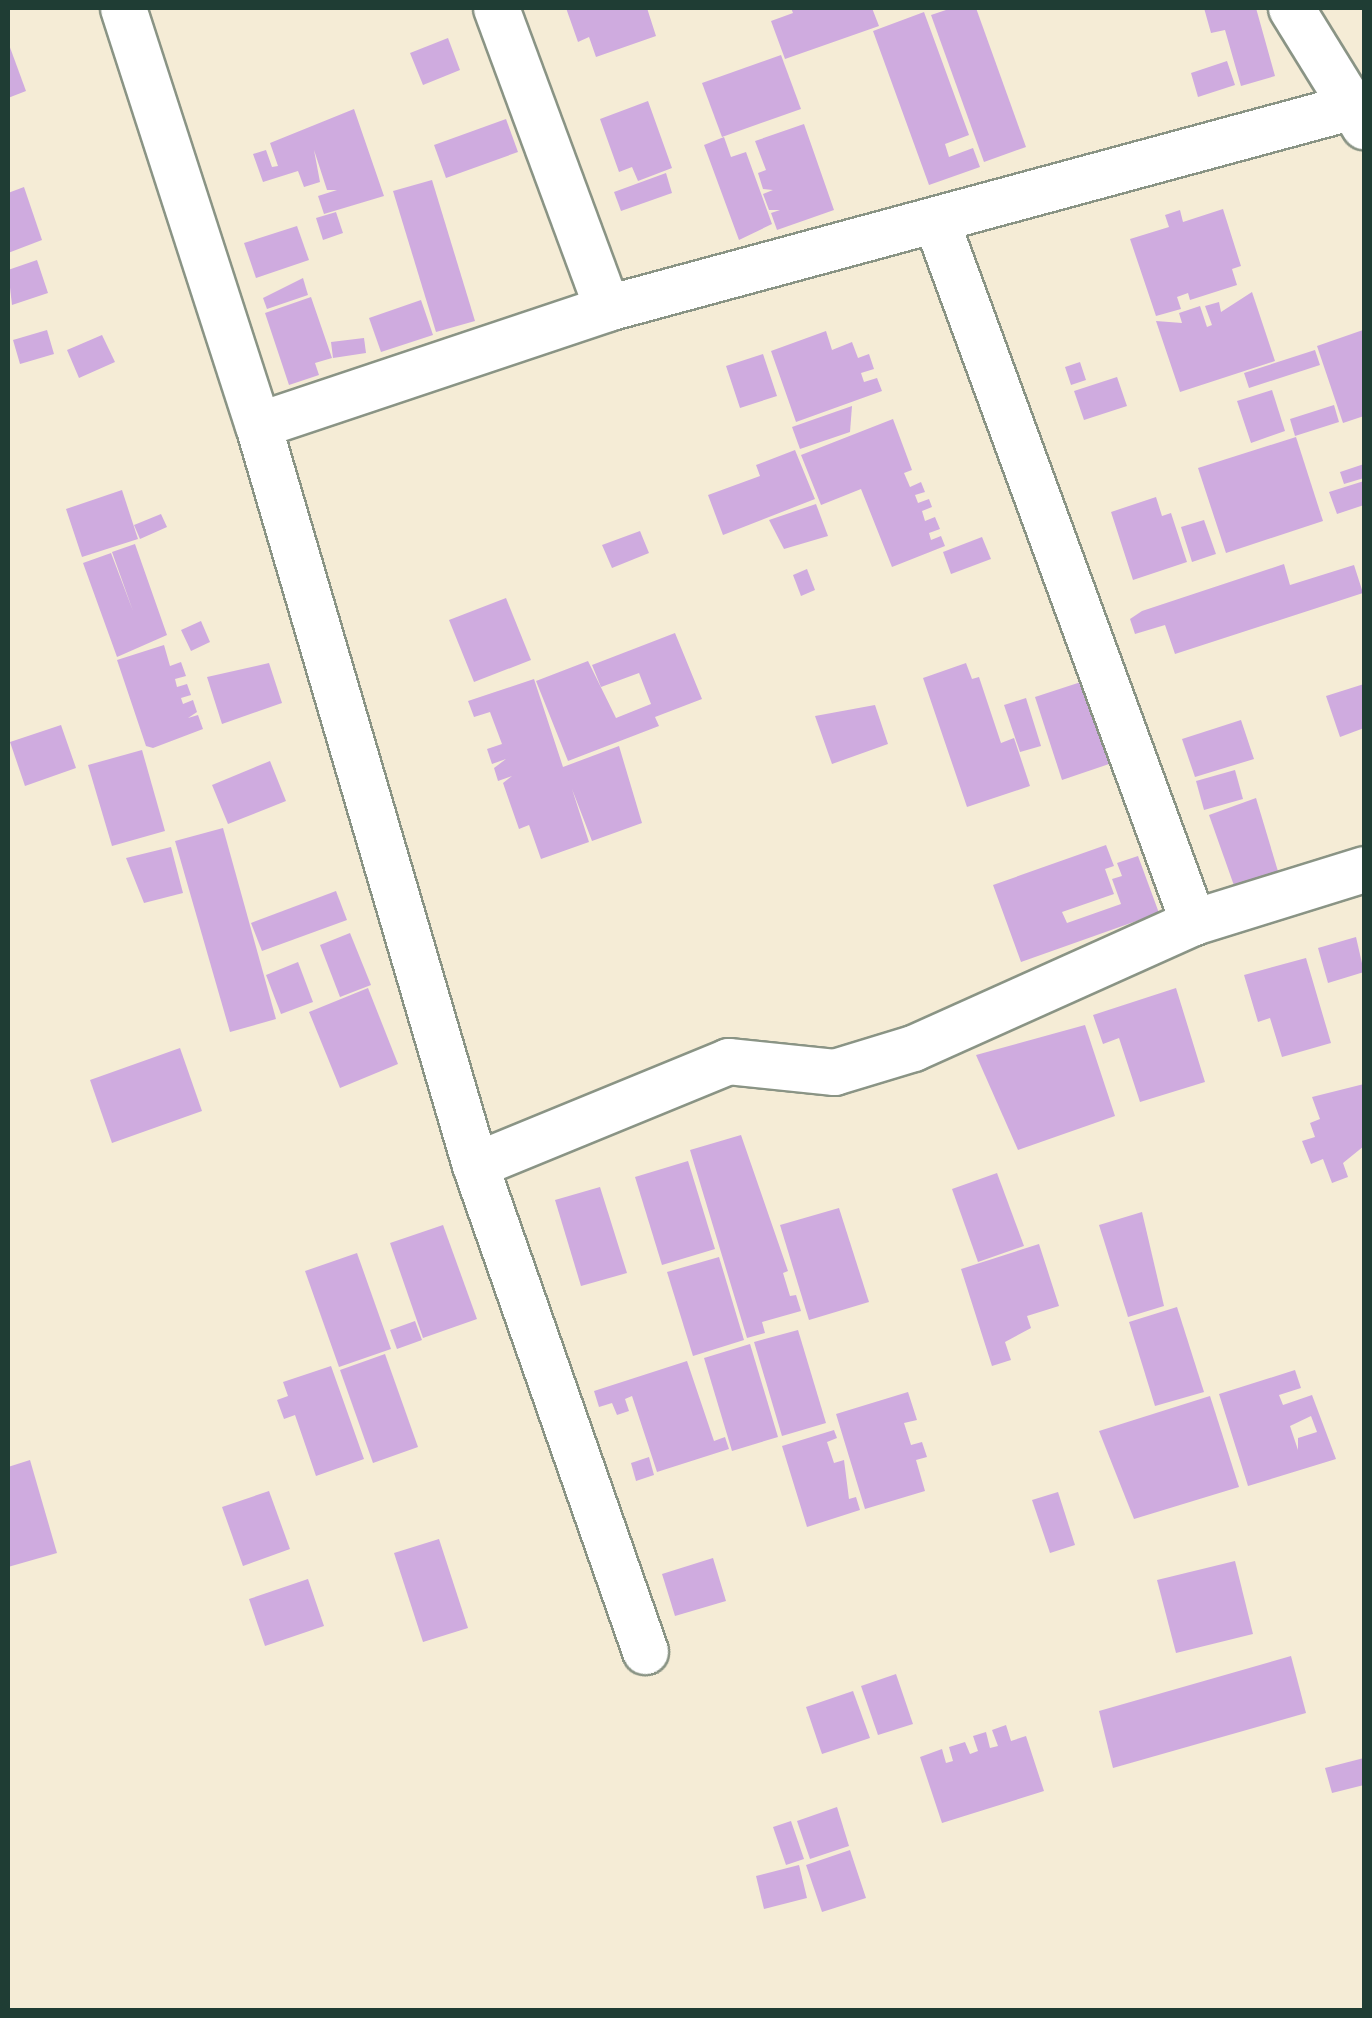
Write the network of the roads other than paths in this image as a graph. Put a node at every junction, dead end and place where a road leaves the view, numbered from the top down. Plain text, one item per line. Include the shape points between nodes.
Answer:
1 (123, 8) edge
2 (496, 8) edge
3 (1291, 8) edge
4 (1362, 112) edge
5 (936, 221) junction
6 (607, 308) junction
7 (258, 425) junction
8 (1364, 869) edge
9 (1193, 922) junction
10 (475, 1165) junction
11 (646, 1652) dead end

1 - 7 street
2 - 6 street
3 - 4 street
4 - 5 street
5 - 6 street
5 - 9 street
6 - 7 street
7 - 10 street
8 - 9 street
9 - 10 street via 913,1048 834,1072 728,1061
10 - 11 street

